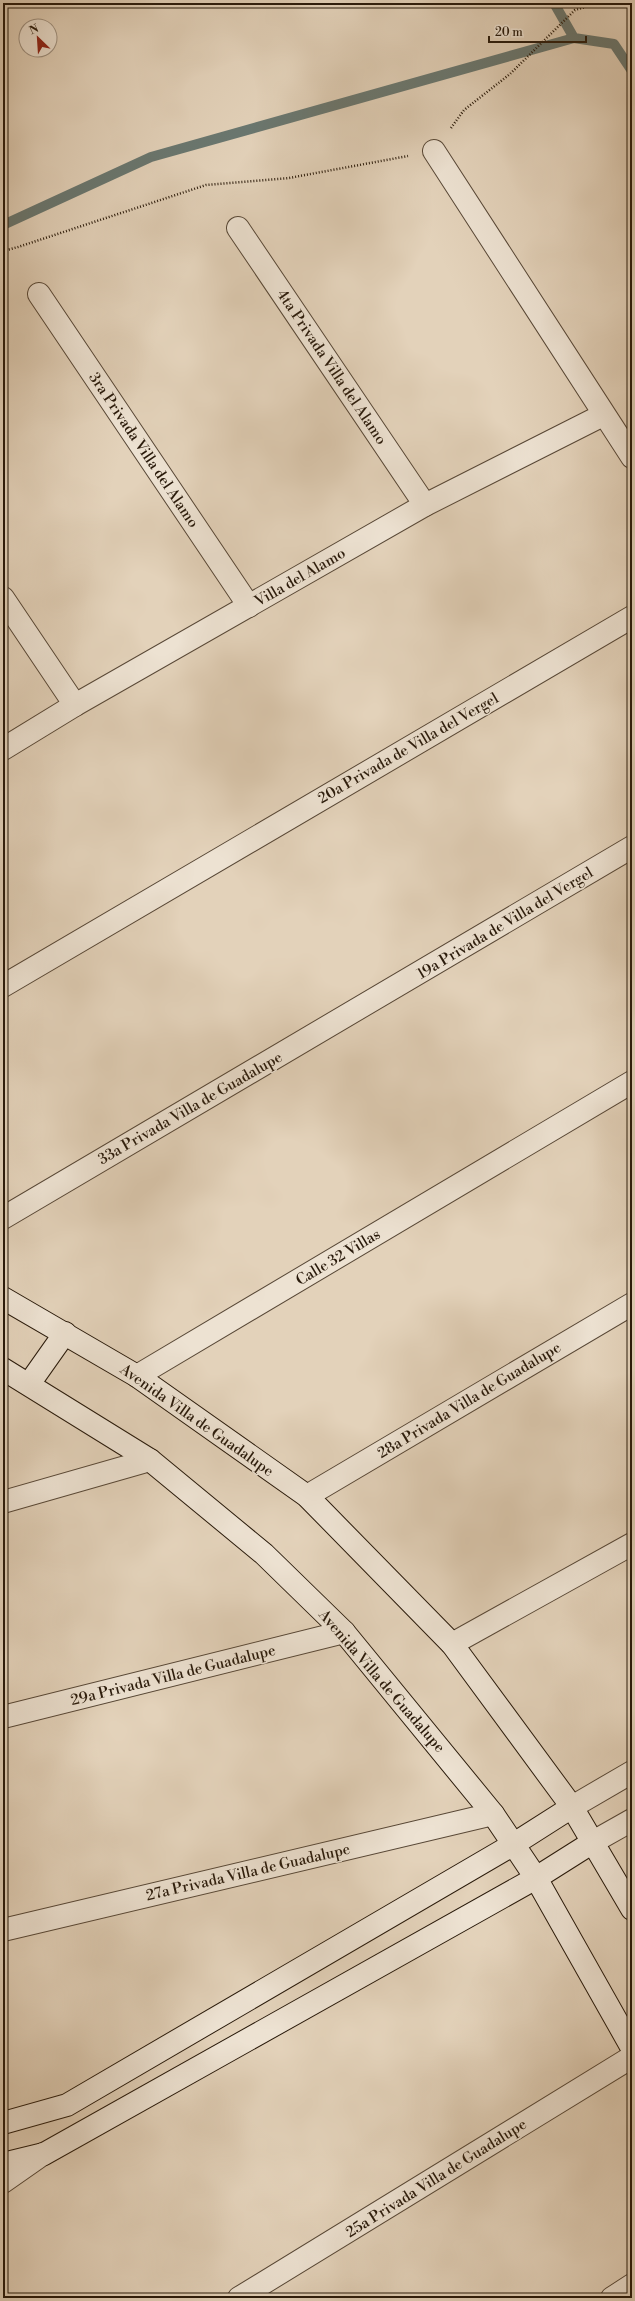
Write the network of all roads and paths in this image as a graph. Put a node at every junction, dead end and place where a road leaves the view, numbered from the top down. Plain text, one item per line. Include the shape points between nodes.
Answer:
1 (599, 3) edge
2 (434, 151) junction
3 (238, 228) dead end
4 (3, 251) edge
5 (39, 294) dead end
6 (603, 415) junction
7 (632, 457) edge
8 (425, 505) junction
9 (3, 598) edge
10 (249, 606) junction
11 (632, 618) edge
12 (75, 706) junction
13 (3, 749) edge
14 (632, 847) edge
15 (3, 986) edge
16 (378, 998) joint
17 (632, 1082) edge
18 (3, 1218) edge
19 (3, 1298) edge
20 (632, 1304) edge
21 (65, 1333) junction
22 (3, 1369) edge
23 (137, 1376) junction
24 (30, 1384) junction
25 (150, 1460) junction
26 (307, 1496) junction
27 (3, 1502) edge
28 (632, 1544) edge
29 (344, 1632) junction
30 (452, 1644) junction
31 (3, 1717) edge
32 (632, 1772) edge
33 (572, 1806) junction
34 (493, 1814) junction
35 (632, 1820) edge
36 (593, 1842) junction
37 (514, 1844) junction
38 (536, 1878) junction
39 (632, 1909) edge
40 (3, 1930) edge
41 (632, 2048) edge
42 (632, 2057) edge
43 (3, 2123) edge
44 (44, 2154) junction
45 (3, 2164) edge
46 (3, 2182) edge
47 (632, 2285) edge
48 (239, 2298) edge
49 (612, 2298) edge

1 - 2 path via 575,10 510,74 464,110
2 - 4 path via 290,178 206,185
2 - 6 street
3 - 8 street, 4ta Privada Villa del Alamo
5 - 10 street, 3ra Privada Villa del Alamo
6 - 7 street
6 - 8 street, Villa del Alamo
8 - 10 street, Villa del Alamo
9 - 12 street
10 - 12 street, Villa del Alamo
11 - 15 street, 20a Privada de Villa del Vergel
12 - 13 street, Villa del Alamo
14 - 16 street, 19a Privada de Villa del Vergel
16 - 18 street, 33a Privada Villa de Guadalupe
17 - 23 street, Calle 32 Villas
19 - 21 street, Avenida Villa de Guadalupe
20 - 26 street, 28a Privada Villa de Guadalupe
21 - 23 street, Avenida Villa de Guadalupe
21 - 24 street
22 - 24 street, Avenida Villa de Guadalupe
23 - 26 street, Avenida Villa de Guadalupe
24 - 25 street, Avenida Villa de Guadalupe
25 - 27 street
25 - 29 street, Avenida Villa de Guadalupe via 264,1554
26 - 30 street, Avenida Villa de Guadalupe
28 - 30 street
29 - 31 street, 29a Privada Villa de Guadalupe
29 - 34 street, Avenida Villa de Guadalupe
30 - 33 street, Avenida Villa de Guadalupe
32 - 33 street
33 - 36 street, Avenida Villa de Guadalupe
33 - 37 street
34 - 37 street, Avenida Villa de Guadalupe
34 - 40 street, 27a Privada Villa de Guadalupe
35 - 36 street
36 - 38 street
36 - 39 street, Avenida Villa de Guadalupe
37 - 38 street, Avenida Villa de Guadalupe
37 - 43 street via 67,2105
38 - 41 street, Avenida Villa de Guadalupe
38 - 44 street
42 - 48 street, 25a Privada Villa de Guadalupe
44 - 45 street
44 - 46 street
47 - 49 street

